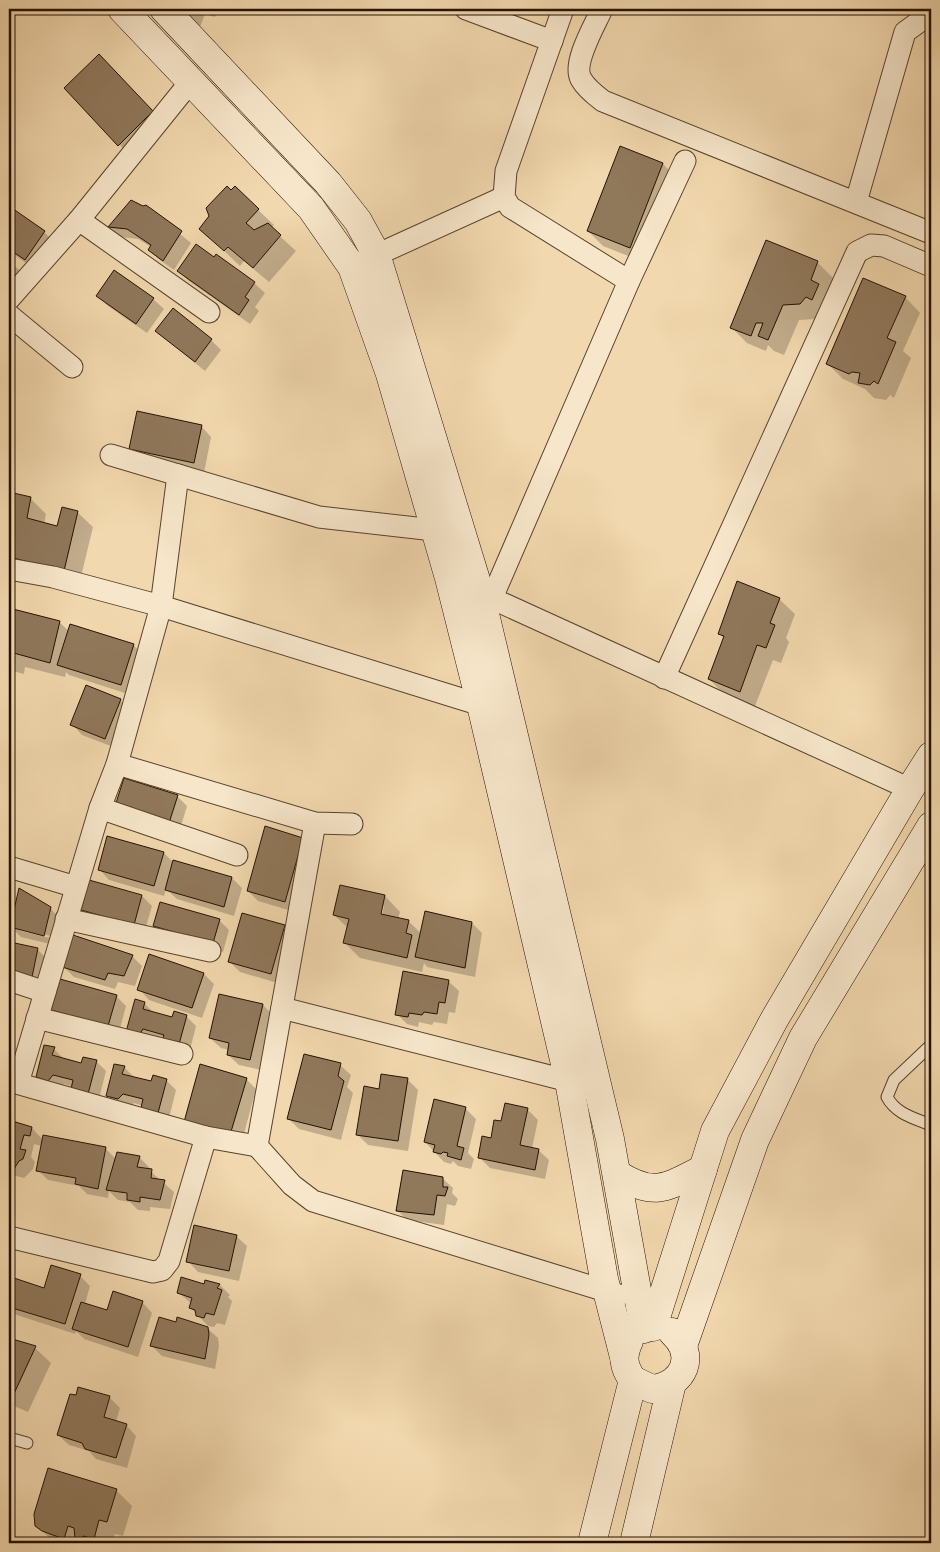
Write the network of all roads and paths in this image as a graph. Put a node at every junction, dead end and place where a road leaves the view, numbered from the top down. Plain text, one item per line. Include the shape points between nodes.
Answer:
1 (122, 9) edge
2 (164, 9) edge
3 (466, 9) edge
4 (563, 9) edge
5 (602, 9) edge
6 (931, 20) edge
7 (552, 41) junction
8 (191, 81) junction
9 (685, 160) dead end
10 (504, 197) junction
11 (856, 202) junction
12 (79, 220) junction
13 (931, 234) edge
14 (376, 254) junction
15 (352, 266) junction
16 (931, 266) edge
17 (629, 281) junction
18 (9, 299) edge
19 (209, 312) dead end
20 (9, 316) edge
21 (72, 367) dead end
22 (111, 455) dead end
23 (178, 475) junction
24 (434, 530) junction
25 (9, 569) edge
26 (486, 596) junction
27 (161, 606) junction
28 (471, 664) junction
29 (499, 670) junction
30 (664, 678) junction
31 (481, 705) junction
32 (931, 756) edge
33 (117, 764) junction
34 (910, 789) junction
35 (100, 808) junction
36 (315, 823) junction
37 (352, 824) dead end
38 (931, 826) edge
39 (237, 855) dead end
40 (9, 867) edge
41 (76, 887) junction
42 (66, 919) junction
43 (210, 951) dead end
44 (9, 980) edge
45 (45, 992) junction
46 (282, 1008) junction
47 (37, 1018) junction
48 (931, 1045) edge
49 (182, 1054) dead end
50 (569, 1081) junction
51 (13, 1082) edge
52 (931, 1125) edge
53 (206, 1137) junction
54 (257, 1146) junction
55 (703, 1169) junction
56 (617, 1174) junction
57 (9, 1237) edge
58 (607, 1293) junction
59 (639, 1298) junction
60 (648, 1328) junction
61 (683, 1346) junction
62 (629, 1368) junction
63 (672, 1383) junction
64 (9, 1438) edge
65 (27, 1443) dead end
66 (592, 1543) edge
67 (634, 1543) edge

1 - 8 street
2 - 14 street via 344,202
3 - 7 street
4 - 7 street
5 - 11 street via 579,61 580,77 603,101
6 - 11 street via 923,20 905,32
7 - 10 street via 506,171
8 - 12 street
8 - 15 street via 311,208
9 - 17 street
10 - 14 street
10 - 17 street via 510,207
11 - 13 street
12 - 18 street
12 - 19 street
14 - 15 street
14 - 26 street
15 - 24 street via 390,374
16 - 30 street via 884,246 870,245 856,252
17 - 26 street
20 - 21 street
22 - 23 street
23 - 24 street via 318,517
23 - 27 street
24 - 28 street
25 - 27 street via 53,577
26 - 29 street
26 - 30 street
27 - 31 street
27 - 33 street
28 - 29 street
28 - 31 street
29 - 56 street
30 - 34 street
31 - 50 street
32 - 34 street
33 - 35 street
33 - 36 street
34 - 55 street via 774,1020 715,1131
35 - 39 street
35 - 41 street
36 - 37 street
36 - 46 street
38 - 61 street via 803,1038 755,1140
40 - 41 street
41 - 42 street
42 - 43 street
42 - 45 street
44 - 45 street
45 - 47 street
46 - 50 street
46 - 54 street
47 - 49 street
47 - 51 street
48 - 52 lane via 894,1080 887,1098 892,1107
50 - 58 street
51 - 53 street
53 - 54 street
53 - 57 street via 169,1261 162,1270 152,1272
54 - 58 street via 292,1185 313,1201
55 - 56 street via 658,1189 646,1188
55 - 60 street
56 - 59 street
58 - 59 street
58 - 62 street
59 - 60 street
60 - 61 street via 671,1332
60 - 62 street via 629,1340
61 - 63 street via 685,1366
62 - 63 street via 652,1389
62 - 66 street
63 - 67 street
64 - 65 lane

